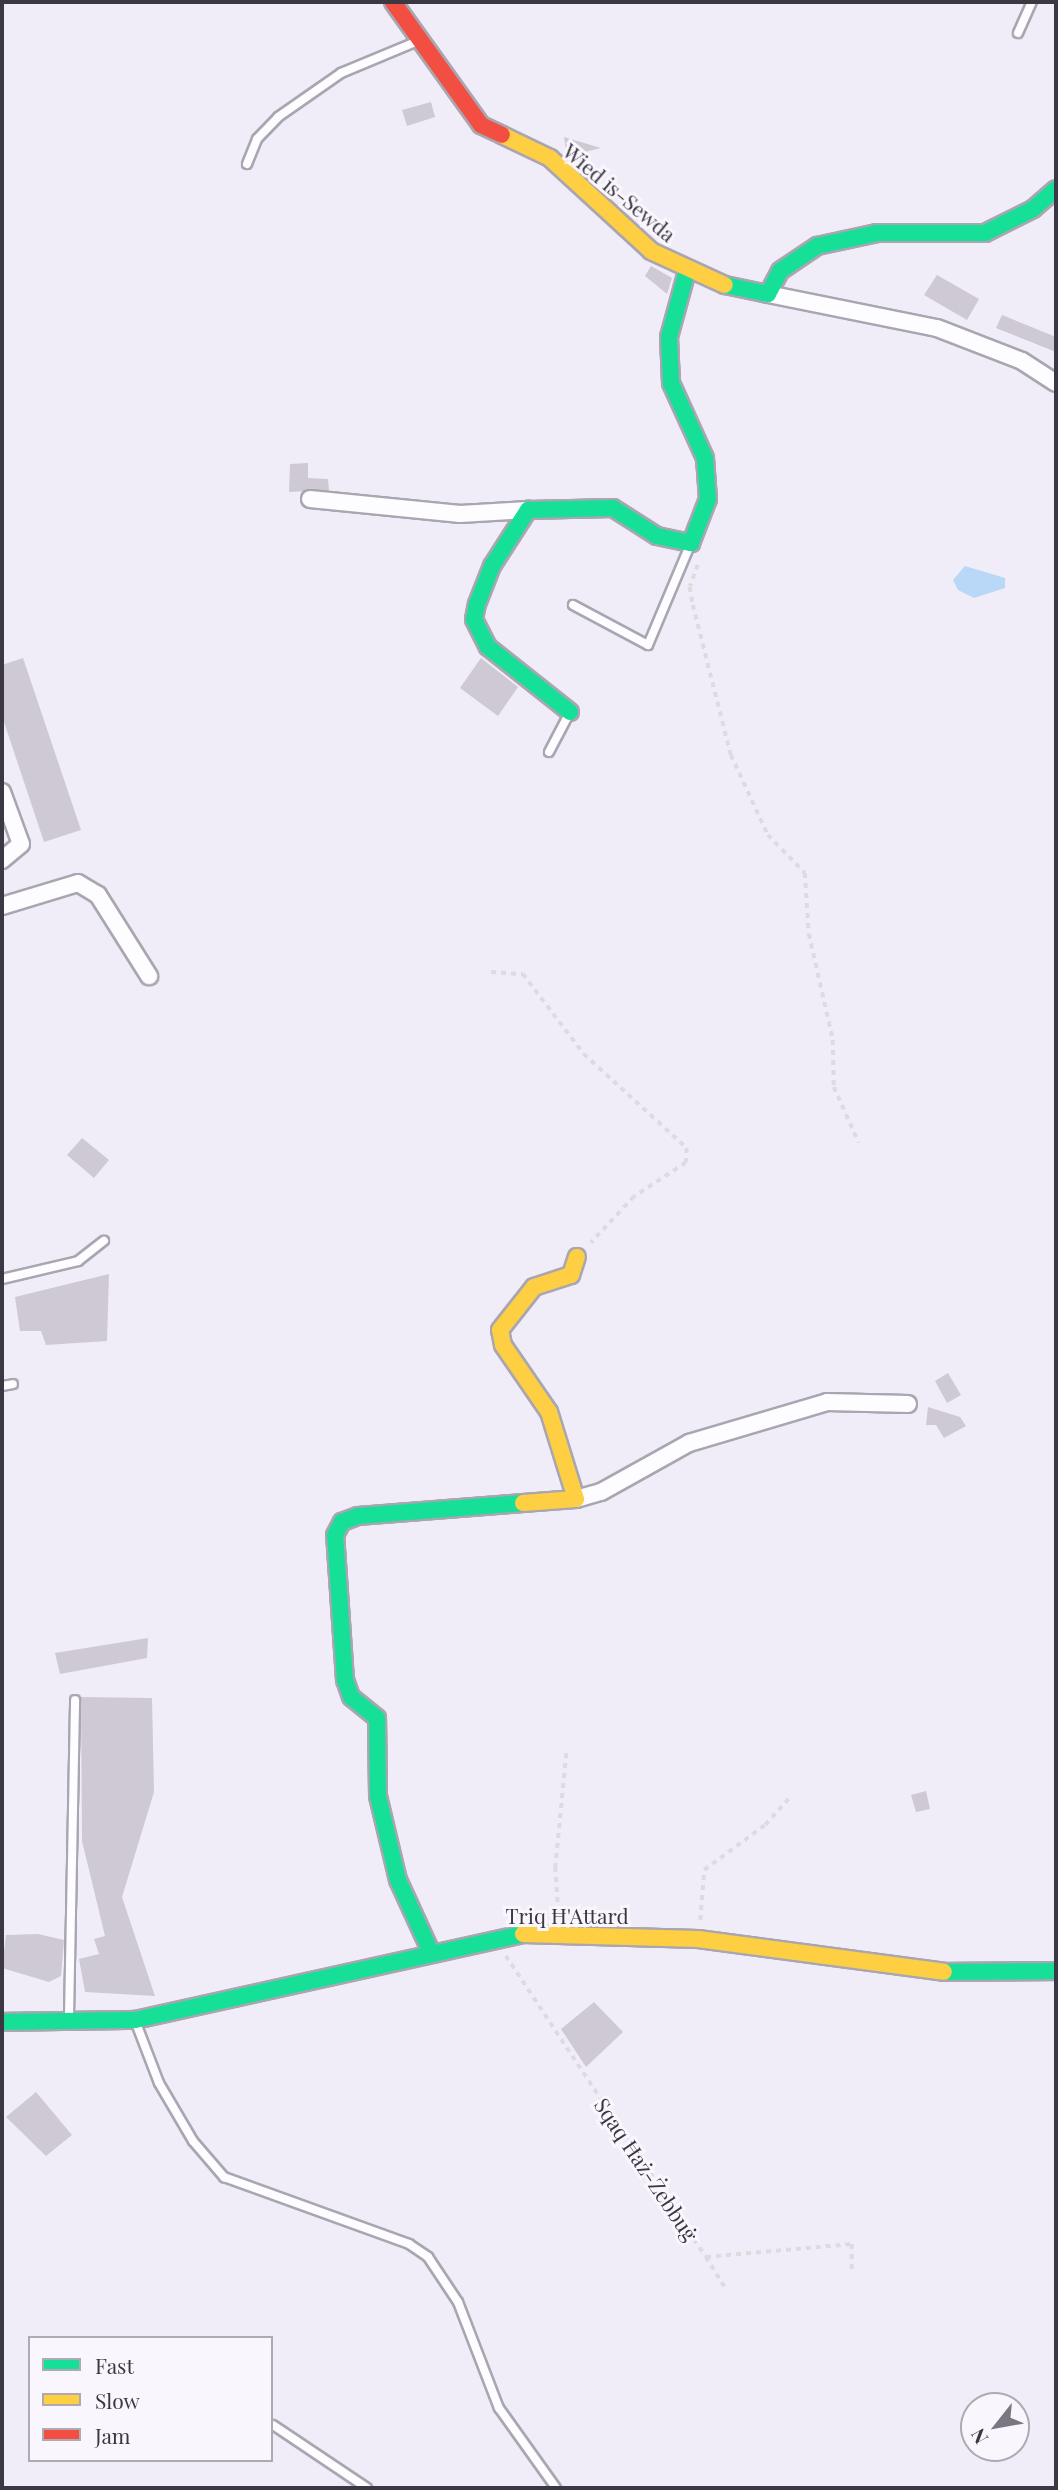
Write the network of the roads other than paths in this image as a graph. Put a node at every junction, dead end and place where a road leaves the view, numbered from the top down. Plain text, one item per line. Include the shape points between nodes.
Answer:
1 (393, 2) edge
2 (1032, 2) edge
3 (1018, 33) dead end
4 (420, 40) junction
5 (247, 164) dead end
6 (1056, 189) edge
7 (687, 271) junction
8 (768, 294) junction
9 (1056, 383) edge
10 (310, 499) dead end
11 (528, 510) junction
12 (691, 543) junction
13 (573, 605) dead end
14 (570, 712) joint
15 (549, 752) dead end
16 (2, 792) edge
17 (2, 860) edge
18 (2, 906) edge
19 (149, 976) dead end
20 (104, 1241) dead end
21 (577, 1257) road end
22 (2, 1279) edge
23 (13, 1384) dead end
24 (2, 1386) edge
25 (908, 1404) dead end
26 (576, 1499) junction
27 (75, 1700) dead end
28 (431, 1952) junction
29 (1056, 1971) edge
30 (69, 2020) junction
31 (135, 2020) junction
32 (2, 2022) edge
33 (273, 2425) edge
34 (367, 2488) edge
35 (556, 2488) edge

1 - 4 street, Wied is-Sewda
2 - 3 lane
4 - 5 lane via 341,73 278,117 257,139
4 - 7 street, Wied is-Sewda via 481,125 550,158 632,236
6 - 8 street via 1033,209 985,233 877,233 817,246 780,271
7 - 8 street, Wied is-Sewda via 707,281
7 - 12 street via 669,337 671,383 705,458 708,499
8 - 9 street via 937,328 1022,361
10 - 11 street via 460,514
11 - 12 street via 613,508 657,536
11 - 14 street via 492,566 474,619 488,647
12 - 13 lane via 648,645
14 - 15 lane
16 - 17 street via 21,844
18 - 19 street via 78,884 98,895
20 - 22 lane via 78,1261
21 - 26 street via 571,1275 534,1287 500,1330 503,1345 546,1405
23 - 24 lane
25 - 26 street via 827,1402 689,1443 601,1492
26 - 28 street via 358,1516 337,1528 334,1557 345,1680 351,1697 377,1718 378,1796 398,1880
27 - 30 lane
28 - 29 street, Triq Ħ'Attard via 494,1936 558,1931 698,1939 915,1972
28 - 31 street, Triq Ħ'Attard via 228,2003
30 - 31 street, Triq Ħ'Attard
30 - 32 street, Triq Ħ'Attard
31 - 35 lane via 159,2083 193,2141 224,2177 409,2244 428,2257 458,2302 499,2408
33 - 34 lane

